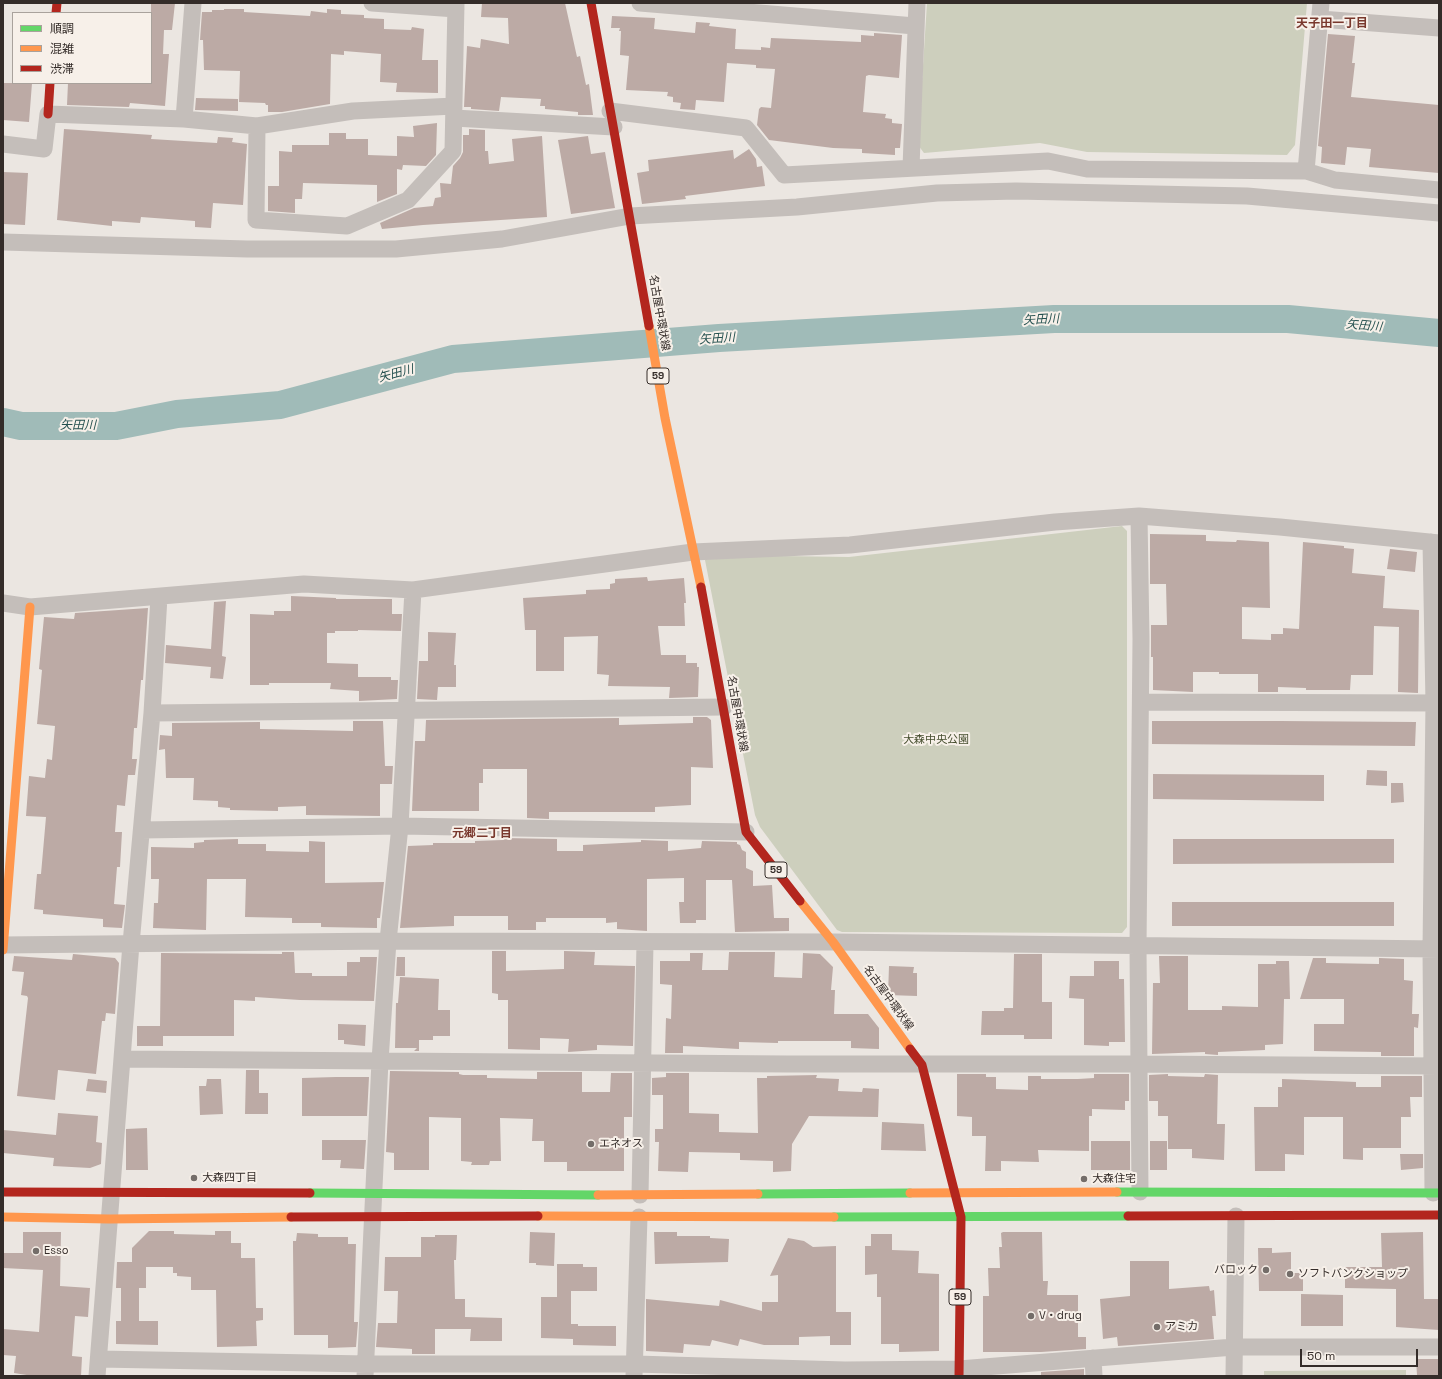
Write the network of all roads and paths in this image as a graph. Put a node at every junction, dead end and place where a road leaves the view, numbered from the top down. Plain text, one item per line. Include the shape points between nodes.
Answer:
1 (193, 3) edge
2 (372, 3) edge
3 (591, 3) edge
4 (640, 3) edge
5 (917, 3) edge
6 (456, 6) edge
7 (1321, 11) edge
8 (915, 26) junction
9 (1439, 28) edge
10 (50, 84) edge
11 (454, 112) junction
12 (48, 114) junction
13 (184, 119) junction
14 (612, 119) junction
15 (257, 126) junction
16 (3, 144) edge
17 (911, 168) junction
18 (1306, 172) junction
19 (1439, 190) edge
20 (1439, 213) edge
21 (630, 216) junction
22 (3, 242) edge
23 (1139, 516) junction
24 (1435, 543) edge
25 (693, 552) junction
26 (413, 590) junction
27 (159, 597) junction
28 (3, 603) edge
29 (30, 607) junction
30 (1141, 702) junction
31 (1436, 703) edge
32 (724, 707) junction
33 (406, 711) junction
34 (152, 713) junction
35 (400, 826) junction
36 (142, 830) junction
37 (746, 832) junction
38 (388, 941) junction
39 (833, 942) junction
40 (645, 943) junction
41 (131, 944) junction
42 (3, 945) edge
43 (1138, 947) junction
44 (1435, 949) edge
45 (3, 950) edge
46 (122, 1059) junction
47 (380, 1061) junction
48 (644, 1063) junction
49 (1138, 1064) junction
50 (922, 1065) junction
51 (1435, 1066) edge
52 (3, 1192) edge
53 (111, 1192) junction
54 (1140, 1192) junction
55 (1436, 1193) edge
56 (374, 1194) junction
57 (955, 1194) junction
58 (640, 1195) junction
59 (1439, 1215) edge
60 (373, 1216) junction
61 (1236, 1216) junction
62 (3, 1217) edge
63 (639, 1217) junction
64 (961, 1217) junction
65 (109, 1219) junction
66 (1439, 1347) edge
67 (1234, 1348) junction
68 (1093, 1358) junction
69 (99, 1359) junction
70 (366, 1370) edge
71 (635, 1370) edge
72 (959, 1372) edge
73 (845, 1373) edge
74 (97, 1376) edge
75 (1094, 1376) edge
76 (1234, 1376) edge

1 - 13 street
2 - 6 street
3 - 14 street, 名古屋中環状線 / 59
4 - 8 street
5 - 8 street
6 - 11 street
7 - 9 street
7 - 18 street
8 - 17 street
10 - 12 street
11 - 14 street
11 - 15 street via 353,111
11 - 15 street via 453,151 408,200 347,226 256,220
12 - 13 street
12 - 16 street via 44,149
13 - 15 street
14 - 17 street via 746,128 784,175
14 - 21 street, 名古屋中環状線 / 59
17 - 18 street via 1048,161 1086,169
18 - 19 street via 1335,180
20 - 21 street via 1247,196 1016,192 938,193 797,206
21 - 22 street via 502,239 396,249 247,249
21 - 25 street, 名古屋中環状線 / 59 via 665,418
23 - 24 street
23 - 25 street via 1055,522 850,545
23 - 30 street
24 - 31 street
25 - 26 street
25 - 32 street, 名古屋中環状線 / 59
26 - 27 street via 304,584
26 - 33 street
27 - 29 street
27 - 34 street
28 - 29 street
29 - 42 street
30 - 31 street
30 - 43 street
31 - 44 street
32 - 33 street
32 - 37 street, 名古屋中環状線 / 59
33 - 34 street
33 - 35 street
34 - 36 street
35 - 36 street
35 - 37 street
35 - 38 street
36 - 41 street
37 - 39 street, 名古屋中環状線 / 59
38 - 40 street
38 - 41 street
38 - 47 street
39 - 40 street
39 - 43 street
39 - 50 street, 名古屋中環状線 / 59
40 - 48 street
41 - 42 street
41 - 46 street
42 - 45 street
43 - 44 street
43 - 49 street
44 - 51 street
46 - 47 street
46 - 53 street
47 - 48 street
47 - 56 street
48 - 50 street
48 - 58 street
49 - 50 street
49 - 51 street
49 - 54 street
50 - 57 street, 名古屋中環状線 / 59
51 - 55 street
52 - 53 street
53 - 56 street
53 - 65 street
54 - 55 street
54 - 57 street
56 - 58 street
56 - 60 street
57 - 58 street
57 - 64 street, 名古屋中環状線 / 59
59 - 61 street
60 - 63 street
60 - 65 street
60 - 70 street
61 - 64 street
61 - 67 street
62 - 65 street
63 - 64 street
63 - 71 street
64 - 72 street, 名古屋中環状線 / 59
65 - 69 street
66 - 67 street
67 - 68 street
67 - 76 street
68 - 72 street
68 - 75 street
69 - 70 street
69 - 74 street
70 - 71 street
71 - 73 street
72 - 73 street

